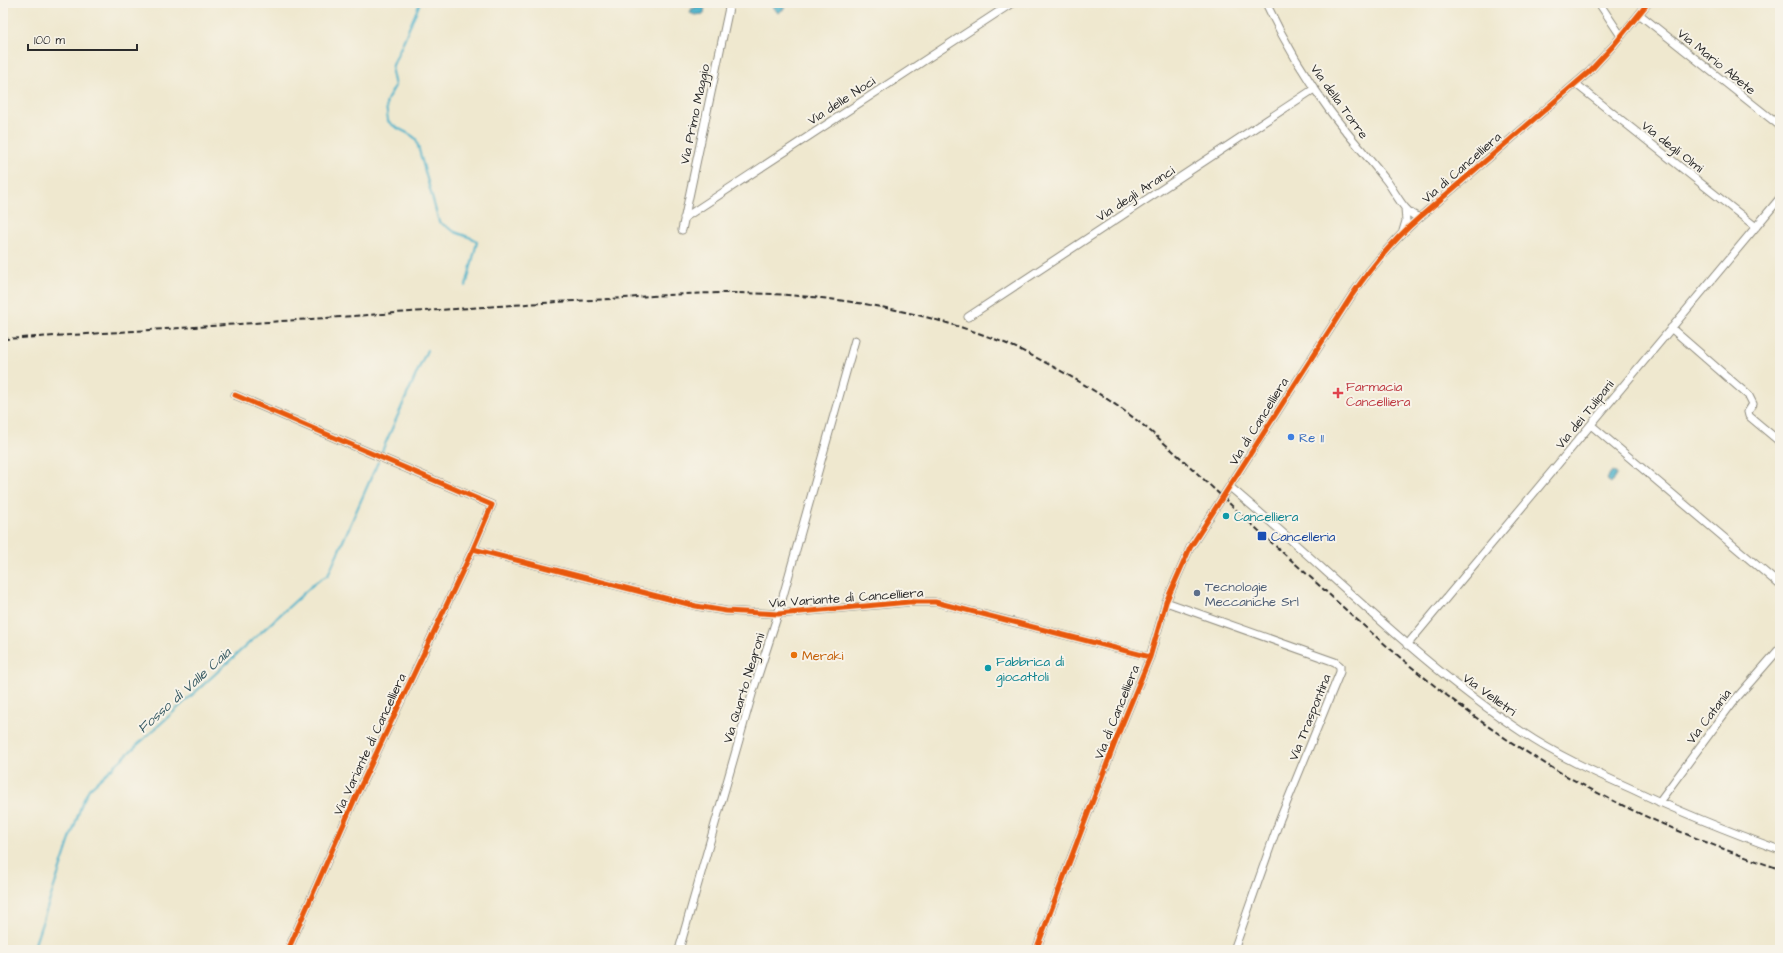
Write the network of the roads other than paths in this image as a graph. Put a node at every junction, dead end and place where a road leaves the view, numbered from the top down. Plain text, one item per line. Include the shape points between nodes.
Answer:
1 (730, 3) edge
2 (1012, 3) edge
3 (1266, 3) edge
4 (1599, 3) edge
5 (1648, 3) edge
6 (1639, 14) junction
7 (1622, 36) junction
8 (1576, 84) junction
9 (1314, 89) junction
10 (1780, 126) edge
11 (1780, 198) edge
12 (1404, 208) junction
13 (1420, 217) junction
14 (684, 218) junction
15 (1756, 226) junction
16 (682, 230) dead end
17 (1401, 234) junction
18 (968, 317) dead end
19 (1671, 328) junction
20 (855, 340) dead end
21 (234, 395) dead end
22 (1591, 425) junction
23 (1780, 442) edge
24 (1230, 487) junction
25 (474, 549) junction
26 (1780, 585) edge
27 (1166, 602) junction
28 (778, 614) junction
29 (1406, 645) junction
30 (1780, 648) edge
31 (1150, 657) junction
32 (1659, 802) junction
33 (1780, 850) edge
34 (288, 950) edge
35 (679, 950) edge
36 (1036, 950) edge
37 (1234, 950) edge

1 - 14 street, Via Primo Maggio
2 - 14 street, Via delle Noci
3 - 9 street, Via della Torre
4 - 7 street
5 - 6 street, Via di Cancelliera
6 - 7 street, Via di Cancelliera
6 - 10 street, Via Mario Abete
7 - 8 street, Via di Cancelliera
8 - 13 street, Via di Cancelliera
8 - 15 street, Via degli Olmi
9 - 12 street, Via della Torre via 1394,190
9 - 18 street, Via degli Aranci
11 - 15 street, Via dei Tulipani
12 - 13 street via 1412,216
12 - 17 street via 1406,221
13 - 17 street, Via di Cancelliera
14 - 16 street, Via Primo Maggio
15 - 19 street, Via dei Tulipani
17 - 24 street, Via di Cancelliera via 1378,258 1352,295
19 - 22 street, Via dei Tulipani
19 - 23 street via 1749,396 1753,404 1748,412 1749,416
20 - 28 street, Via Quarto Negroni
21 - 25 street, Via Variante di Cancelliera via 492,505
22 - 26 street
22 - 29 street, Via dei Tulipani
24 - 27 street, Via di Cancelliera via 1190,548
24 - 29 street, Via Velletri
25 - 28 street, Via Variante di Cancelliera via 706,608
25 - 34 street, Via Variante di Cancelliera via 357,794
27 - 31 street, Via di Cancelliera
27 - 37 street, Via Traspontina via 1335,662 1340,666 1340,672 1280,819
28 - 31 street, Via Variante di Cancelliera via 935,602
28 - 35 street, Via Quarto Negroni via 753,691
29 - 32 street, Via Velletri via 1470,695 1535,740 1606,778
30 - 32 street, Via Catania via 1733,702
31 - 36 street, Via di Cancelliera
32 - 33 street, Via Velletri via 1739,836

